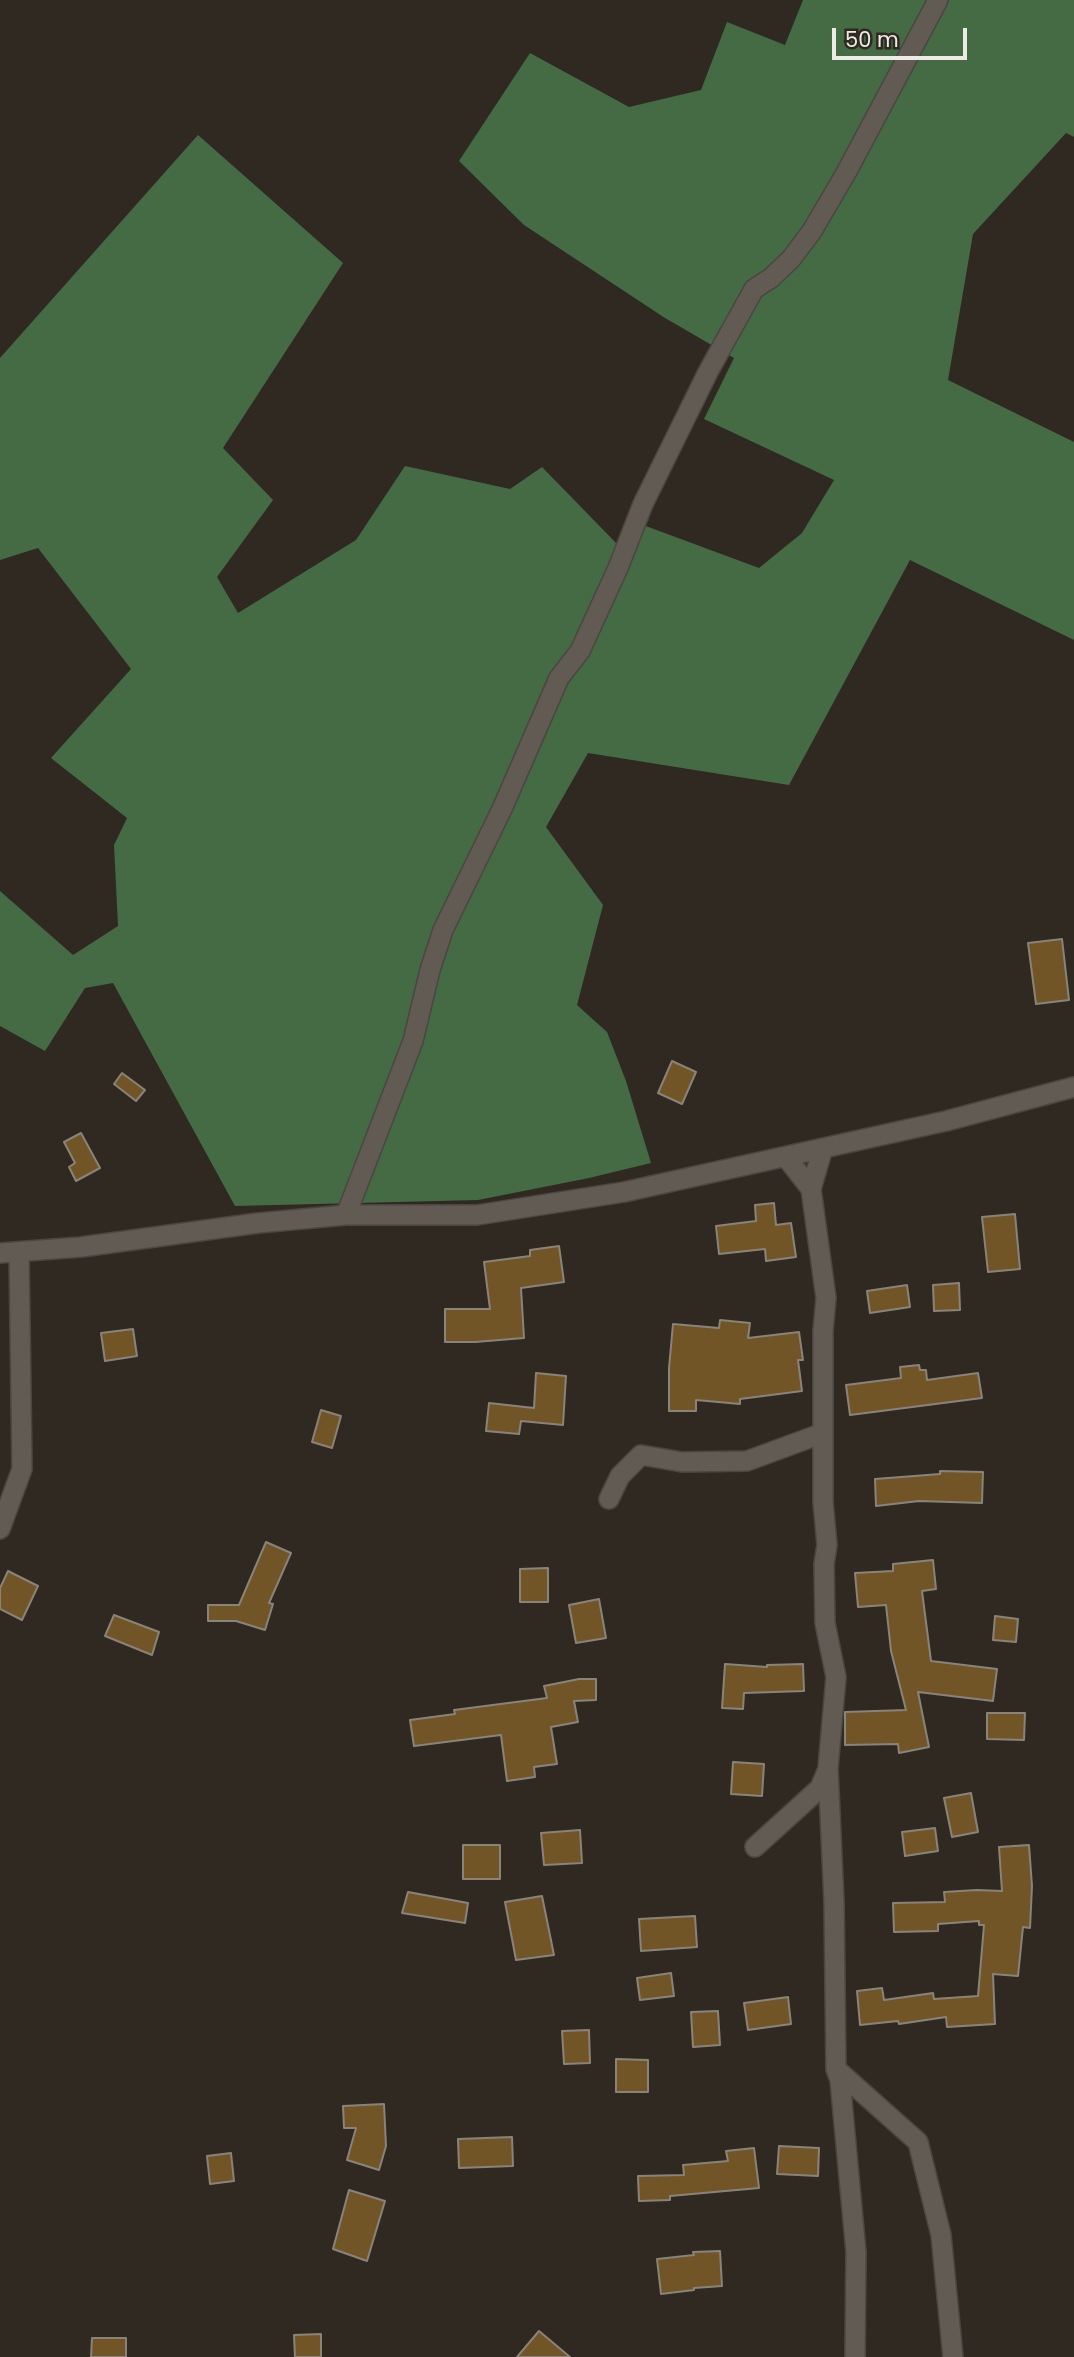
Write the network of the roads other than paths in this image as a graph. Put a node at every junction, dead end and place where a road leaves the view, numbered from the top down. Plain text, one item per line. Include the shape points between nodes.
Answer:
1 (938, 0) edge
2 (1074, 1087) edge
3 (823, 1148) junction
4 (786, 1157) junction
5 (811, 1189) junction
6 (346, 1215) junction
7 (10, 1252) edge
8 (823, 1433) junction
9 (609, 1500) dead end
10 (0, 1529) edge
11 (828, 1768) junction
12 (755, 1847) dead end
13 (836, 2069) junction
14 (855, 2357) edge
15 (953, 2357) edge

1 - 6 street via 812,231 791,259 754,289 643,504 618,568 579,651 559,678 443,930 413,1041
2 - 3 street
3 - 4 street
3 - 5 street
4 - 5 street
4 - 6 street via 624,1192 477,1215
5 - 8 street via 826,1298
6 - 7 street
7 - 10 street via 22,1469
8 - 9 street via 747,1461 682,1462 641,1455 620,1476
8 - 11 street via 825,1623 836,1677
11 - 12 street via 820,1788
11 - 13 street
13 - 14 street via 856,2252
13 - 15 street via 918,2142 941,2235

